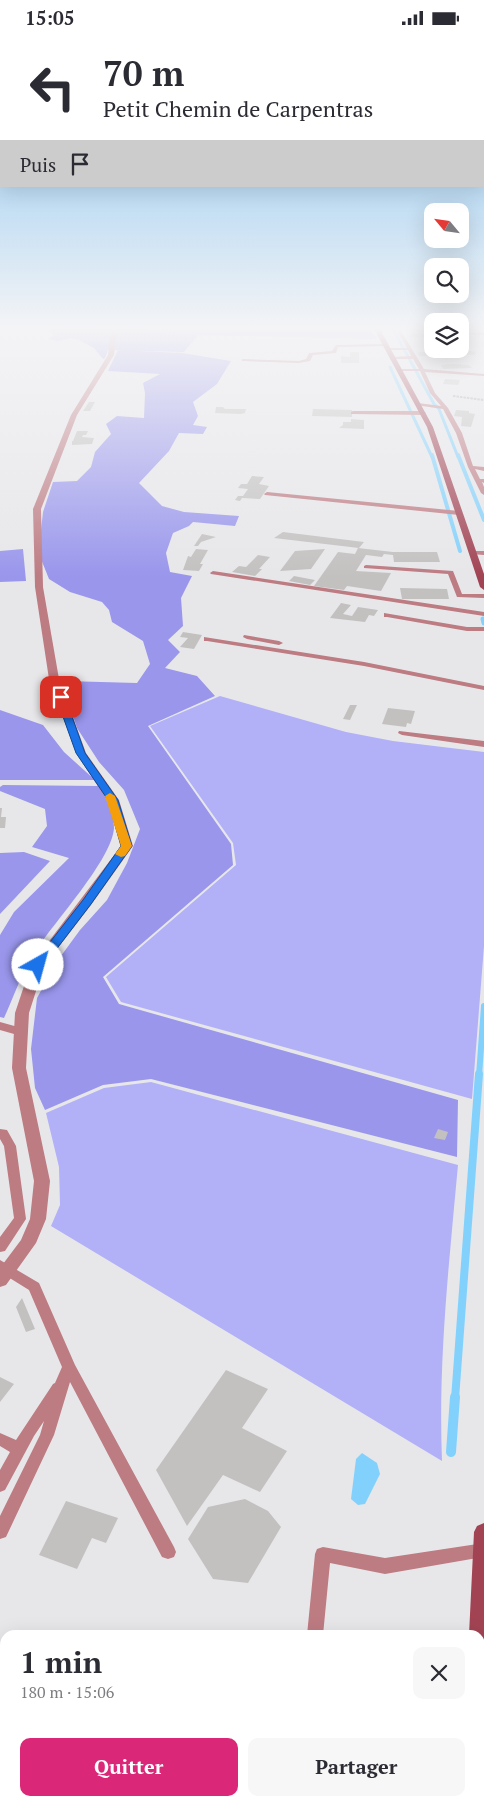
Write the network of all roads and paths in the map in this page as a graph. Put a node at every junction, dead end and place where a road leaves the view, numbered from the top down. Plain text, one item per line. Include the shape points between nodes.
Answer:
1 (76, 412) edge
2 (422, 412) edge
3 (447, 412) edge
4 (353, 413) dead end
5 (424, 416) junction
6 (368, 419) dead end
7 (471, 467) junction
8 (484, 469) edge
9 (481, 481) edge
10 (484, 493) edge
11 (267, 494) dead end
12 (459, 513) junction
13 (473, 553) junction
14 (484, 553) edge
15 (366, 567) dead end
16 (213, 573) dead end
17 (483, 583) edge
18 (484, 596) edge
19 (484, 614) edge
20 (387, 615) dead end
21 (484, 629) edge
22 (247, 637) dead end
23 (207, 639) dead end
24 (343, 660) junction
25 (484, 688) edge
26 (402, 733) dead end
27 (484, 744) edge
28 (0, 1026) edge
29 (14, 1030) dead end
30 (0, 1133) edge
31 (0, 1247) edge
32 (3, 1272) edge
33 (66, 1374) junction
34 (0, 1439) edge
35 (19, 1449) junction
36 (0, 1485) edge
37 (0, 1532) edge
38 (484, 1541) edge
39 (168, 1552) dead end
40 (315, 1630) edge
41 (479, 1630) edge

1 - 32 street via 37,509 39,587 54,679 80,753 113,800 127,846 38,965 22,1013 19,1068 42,1181 38,1219 28,1243
2 - 5 main road
3 - 7 lane
4 - 5 lane
5 - 6 lane
5 - 12 main road
7 - 8 lane
7 - 9 lane
9 - 10 lane
11 - 12 lane
12 - 13 main road
13 - 14 lane
13 - 17 main road
15 - 18 lane via 451,572 459,596
16 - 19 lane
20 - 21 lane
22 - 24 lane
23 - 24 lane
24 - 25 lane
26 - 27 lane
28 - 29 lane
30 - 31 lane via 10,1146 20,1219
32 - 33 lane via 34,1287
33 - 35 lane
33 - 37 lane via 47,1435
33 - 39 lane
34 - 35 lane
35 - 36 lane
38 - 40 lane via 385,1566 323,1554
38 - 41 main road

